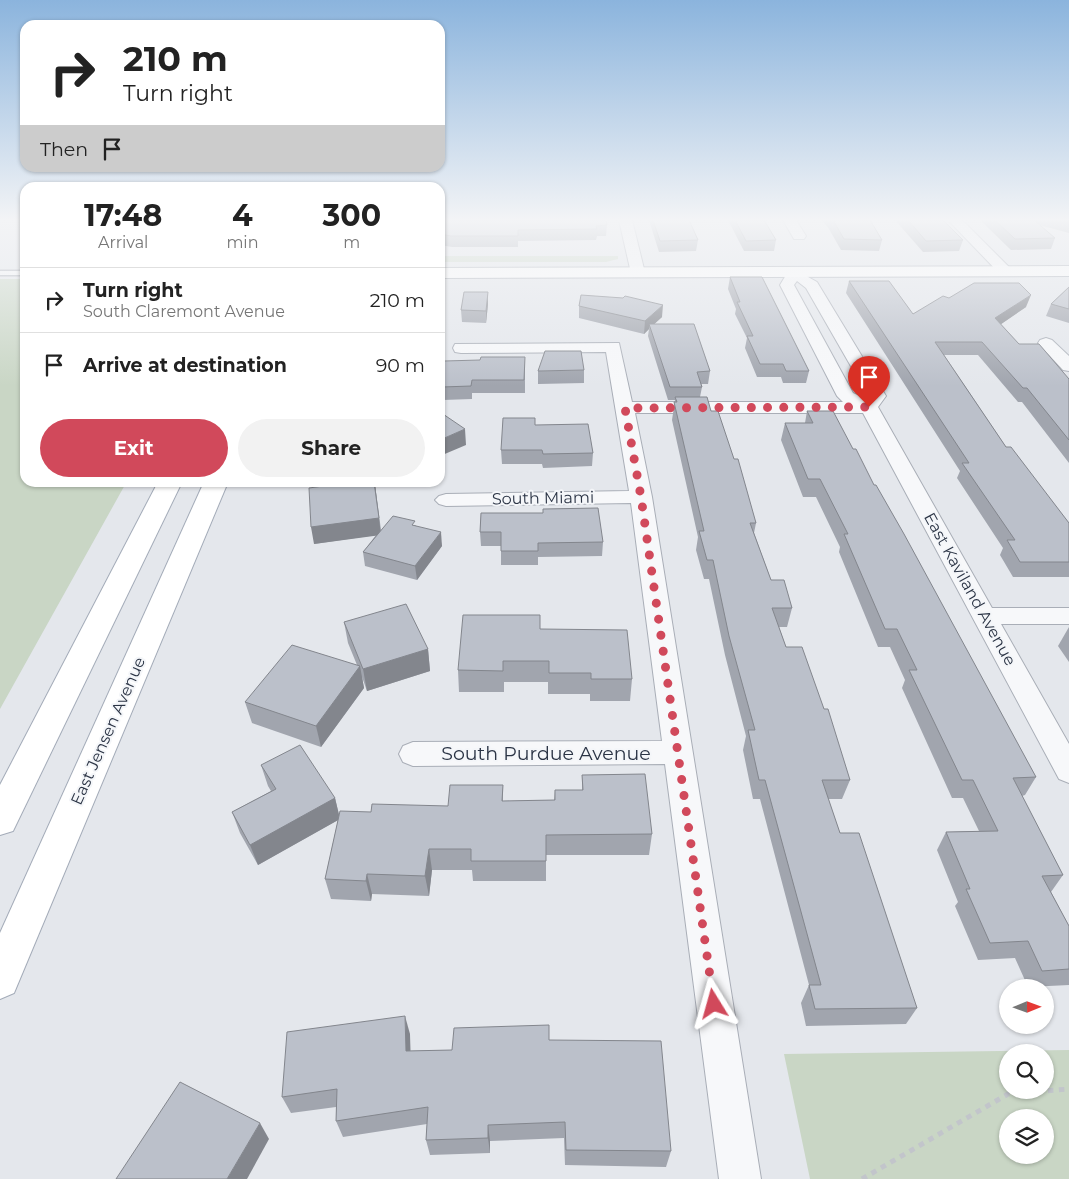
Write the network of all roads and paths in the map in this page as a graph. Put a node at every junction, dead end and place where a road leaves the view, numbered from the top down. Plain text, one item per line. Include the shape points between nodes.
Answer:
1 (793, 275) edge
2 (797, 275) edge
3 (1046, 343) dead end
4 (461, 348) dead end
5 (1069, 366) edge
6 (869, 407) junction
7 (625, 408) junction
8 (167, 487) edge
9 (214, 487) edge
10 (641, 497) junction
11 (446, 500) dead end
12 (985, 616) junction
13 (1069, 616) edge
14 (678, 752) junction
15 (413, 754) dead end
16 (1069, 771) edge
17 (0, 820) edge
18 (0, 979) edge
19 (1069, 1089) edge
20 (740, 1179) edge
21 (862, 1179) edge

1 - 6 street via 787,286 846,396
2 - 6 street via 812,285 877,396
3 - 5 street
4 - 7 street via 613,347
6 - 7 street
6 - 12 street, East Kaviland Avenue
7 - 10 street
8 - 17 street
9 - 18 street, East Jensen Avenue
10 - 11 street, South Miami
10 - 14 street
12 - 13 street
12 - 16 street, East Kaviland Avenue
14 - 15 street, South Purdue Avenue
14 - 20 street
19 - 21 path via 1008,1094

